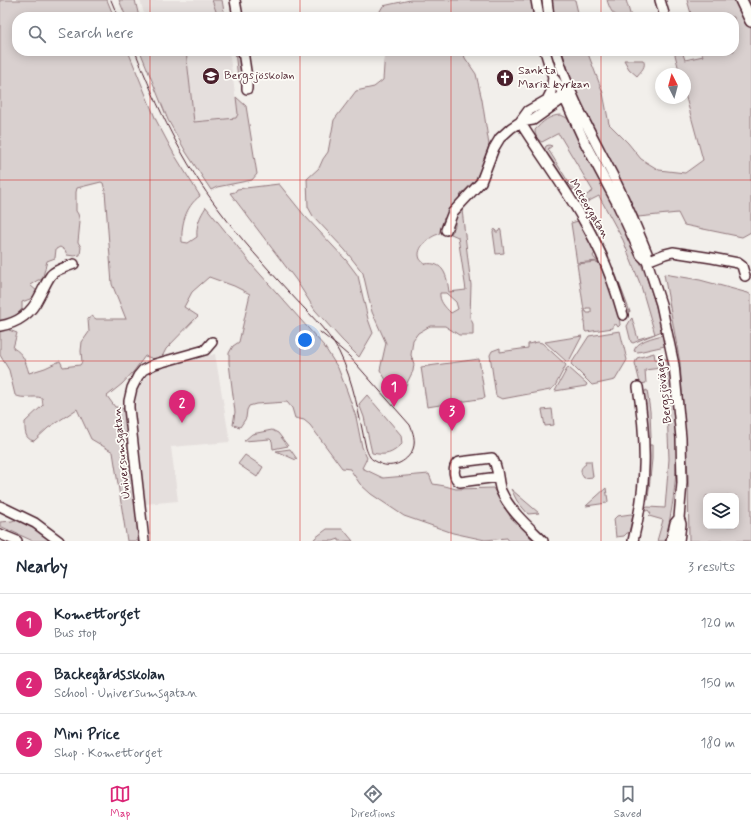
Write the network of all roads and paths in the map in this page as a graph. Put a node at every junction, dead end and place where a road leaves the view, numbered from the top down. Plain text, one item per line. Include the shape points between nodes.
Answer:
1 (235, 0) edge
2 (536, 0) edge
3 (547, 0) edge
4 (660, 0) edge
5 (742, 0) edge
6 (237, 12) edge
7 (538, 12) edge
8 (548, 12) edge
9 (663, 12) edge
10 (751, 21) edge
11 (244, 56) edge
12 (547, 56) edge
13 (557, 56) edge
14 (553, 77) junction
15 (247, 89) dead end
16 (567, 96) junction
17 (549, 104) junction
18 (571, 114) junction
19 (520, 122) junction
20 (446, 230) dead end
21 (647, 261) junction
22 (74, 264) dead end
23 (744, 276) dead end
24 (623, 316) dead end
25 (0, 326) edge
26 (212, 342) dead end
27 (638, 387) dead end
28 (498, 477) junction
29 (0, 506) edge
30 (679, 518) junction
31 (0, 534) edge
32 (17, 541) edge
33 (59, 541) edge
34 (144, 541) edge
35 (543, 541) edge
36 (632, 541) edge
37 (671, 541) edge
38 (679, 541) edge

1 - 6 street
2 - 7 street
3 - 8 street
4 - 9 street
5 - 10 main road
11 - 15 street
12 - 14 street, Bergsjövägen
13 - 16 street, Bergsjövägen
14 - 16 street, Bergsjövägen
14 - 17 street
16 - 17 street
16 - 18 street, Bergsjövägen
16 - 21 street, Bergsjövägen via 623,197 647,253
17 - 18 street
17 - 19 street via 528,111
18 - 21 street, Bergsjövägen via 641,255
19 - 20 street via 500,138 481,182 453,212
19 - 24 street, Meteorgatan via 591,234 612,281
21 - 23 street via 673,252 712,258 738,263 742,266
21 - 30 street, Bergsjövägen via 661,304 674,365 681,438 682,483
22 - 25 street via 51,275 25,316
26 - 34 street, Universumsgatan via 205,350 148,367 138,376 130,394 129,408
27 - 36 street via 645,462 641,501
28 - 28 street via 492,458 460,462 454,468 455,478 460,482
28 - 35 street via 501,490 512,509
29 - 33 street via 35,523
30 - 37 street, Bergsjövägen via 675,523
30 - 38 street, Bergsjövägen
31 - 32 street

